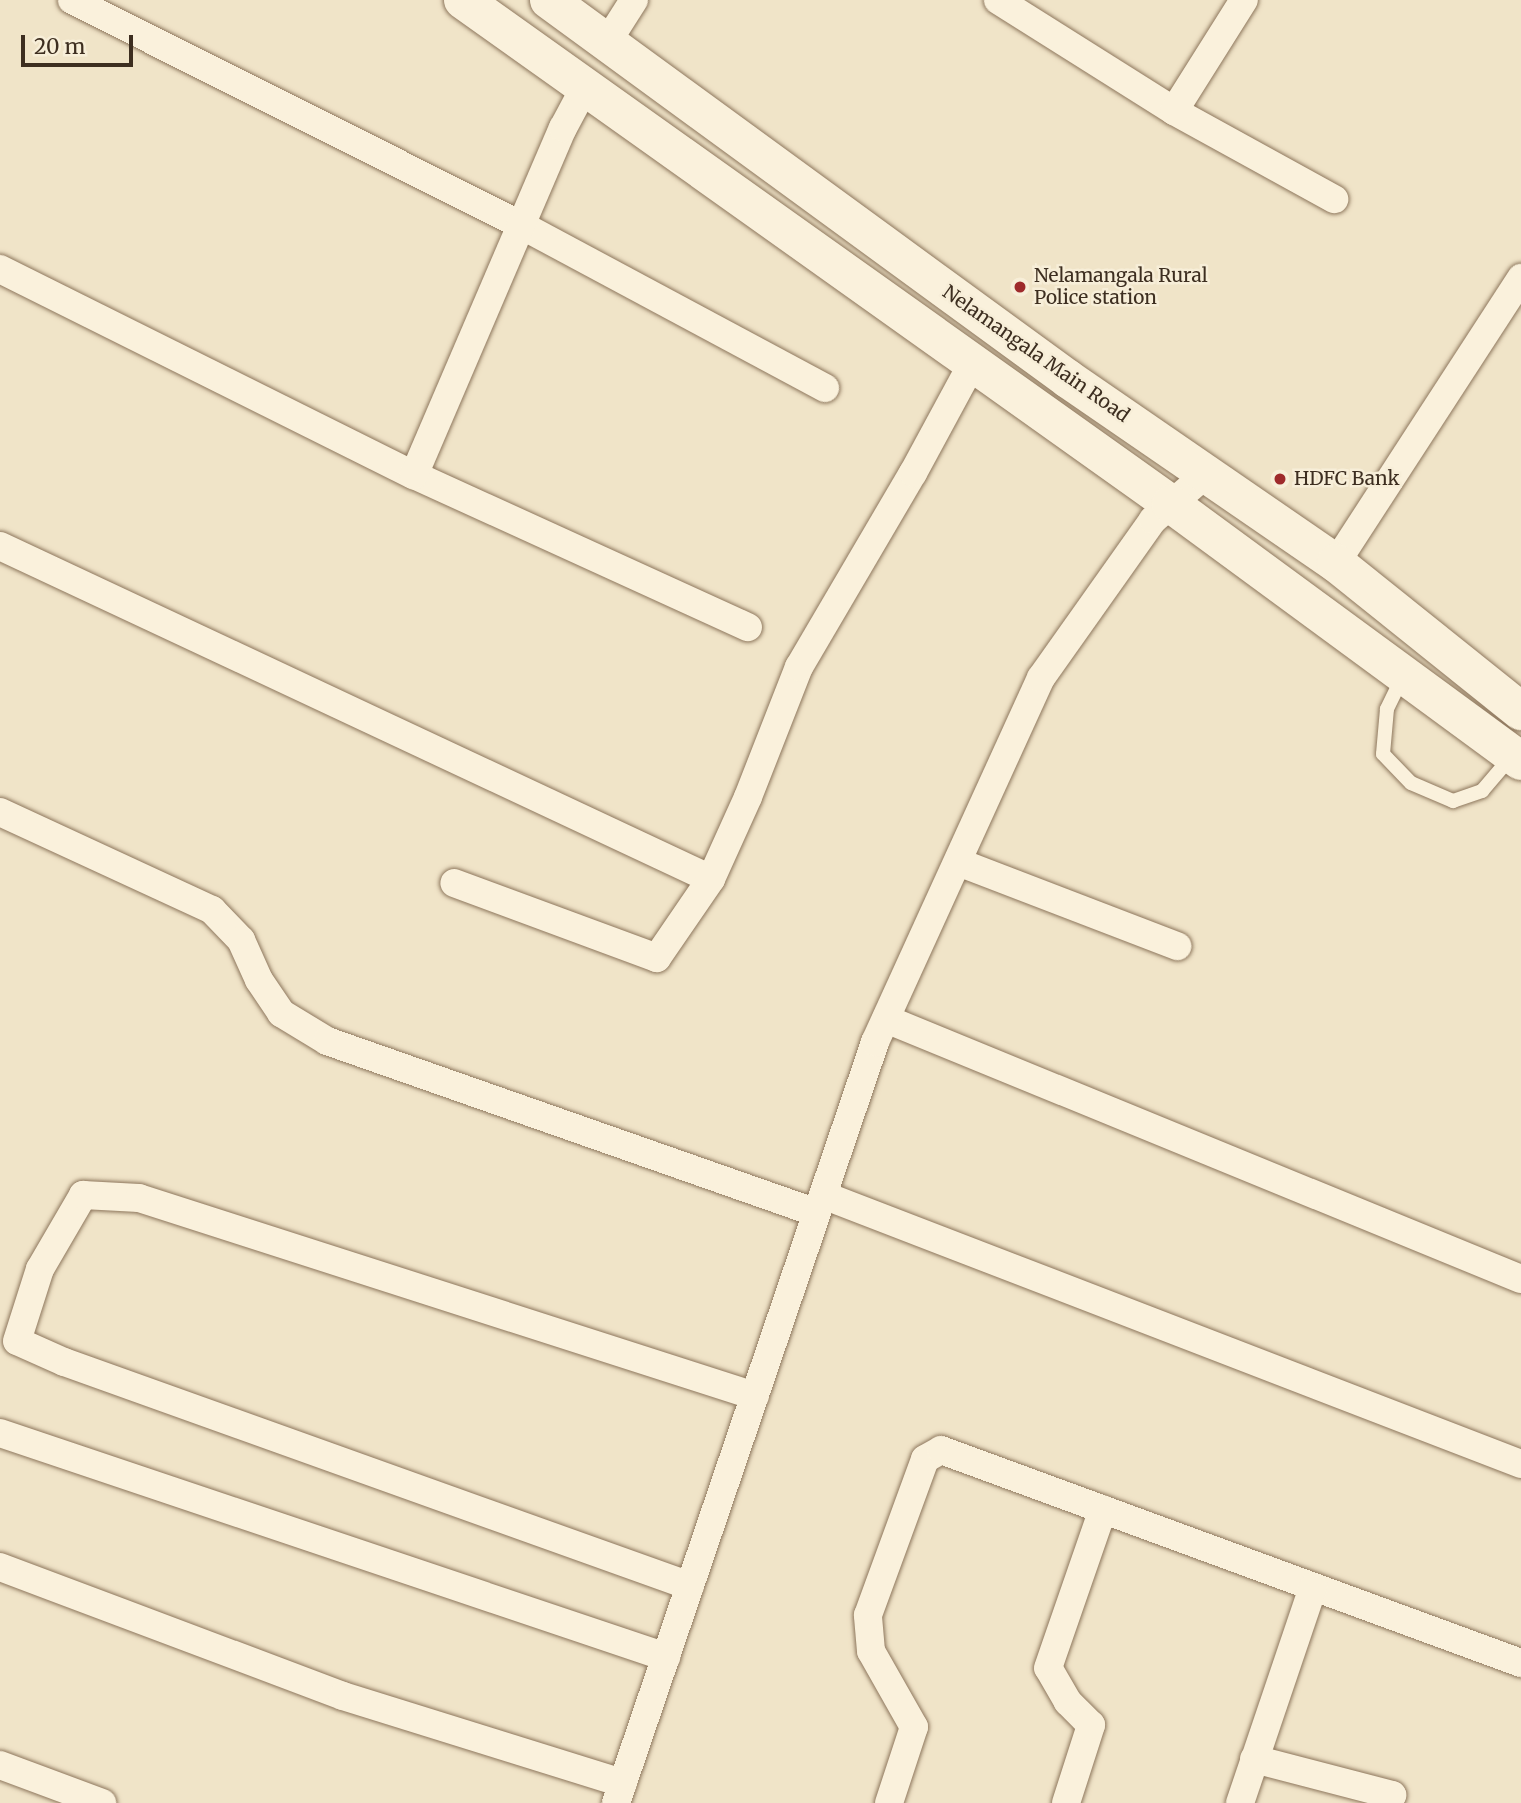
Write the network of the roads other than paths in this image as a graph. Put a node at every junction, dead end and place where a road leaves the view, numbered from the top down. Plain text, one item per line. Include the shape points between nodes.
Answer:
1 (72, 0) edge
2 (463, 0) edge
3 (549, 0) edge
4 (634, 0) edge
5 (998, 0) edge
6 (1244, 0) edge
7 (606, 44) junction
8 (586, 85) junction
9 (1174, 111) junction
10 (1334, 199) dead end
11 (521, 225) junction
12 (0, 269) edge
13 (1521, 278) edge
14 (973, 362) junction
15 (825, 388) dead end
16 (1206, 473) junction
17 (414, 475) junction
18 (1171, 504) junction
19 (0, 546) edge
20 (1336, 563) junction
21 (748, 627) dead end
22 (1404, 674) junction
23 (1521, 711) edge
24 (1518, 752) edge
25 (0, 812) edge
26 (958, 862) junction
27 (710, 878) junction
28 (454, 884) dead end
29 (1177, 946) dead end
30 (886, 1019) junction
31 (820, 1204) junction
32 (1520, 1277) edge
33 (755, 1396) junction
34 (0, 1433) edge
35 (1521, 1464) edge
36 (1103, 1509) junction
37 (0, 1567) edge
38 (690, 1586) junction
39 (1313, 1587) junction
40 (666, 1657) junction
41 (1521, 1663) edge
42 (1254, 1759) junction
43 (0, 1765) edge
44 (619, 1793) edge
45 (102, 1803) edge
46 (889, 1803) edge
47 (1066, 1803) edge
48 (1240, 1803) edge
49 (1389, 1803) edge

1 - 11 street
2 - 8 main road
3 - 7 main road, Nelamangala Main Road
4 - 7 street
5 - 9 street
6 - 9 street
7 - 16 main road, Nelamangala Main Road via 1057,371
8 - 11 street
8 - 14 main road
9 - 10 street
11 - 15 street
11 - 17 street
12 - 17 street
13 - 20 street
14 - 18 main road
14 - 27 street via 799,667 748,797
16 - 18 street
16 - 20 main road, Nelamangala Main Road
17 - 21 street
18 - 22 main road
18 - 26 street via 1153,520 1041,678
19 - 27 street
20 - 23 main road, Nelamangala Main Road
22 - 24 main road
22 - 24 lane via 1387,709 1383,754 1411,783 1453,801 1482,791
25 - 31 street via 212,910 241,940 281,1013 327,1041
26 - 29 street
26 - 30 street
27 - 28 street via 657,958
30 - 31 street
30 - 32 street
31 - 33 street
31 - 35 street
33 - 38 street
33 - 38 street via 139,1198 83,1195 40,1269 17,1341 77,1367
34 - 40 street
36 - 39 street
36 - 46 street via 941,1450 925,1459 868,1615 871,1651 914,1727
36 - 47 street via 1048,1668 1068,1702 1091,1725
37 - 44 street via 342,1696
38 - 40 street
39 - 41 street
39 - 42 street
40 - 44 street
42 - 48 street
42 - 49 street via 1392,1795
43 - 45 street

